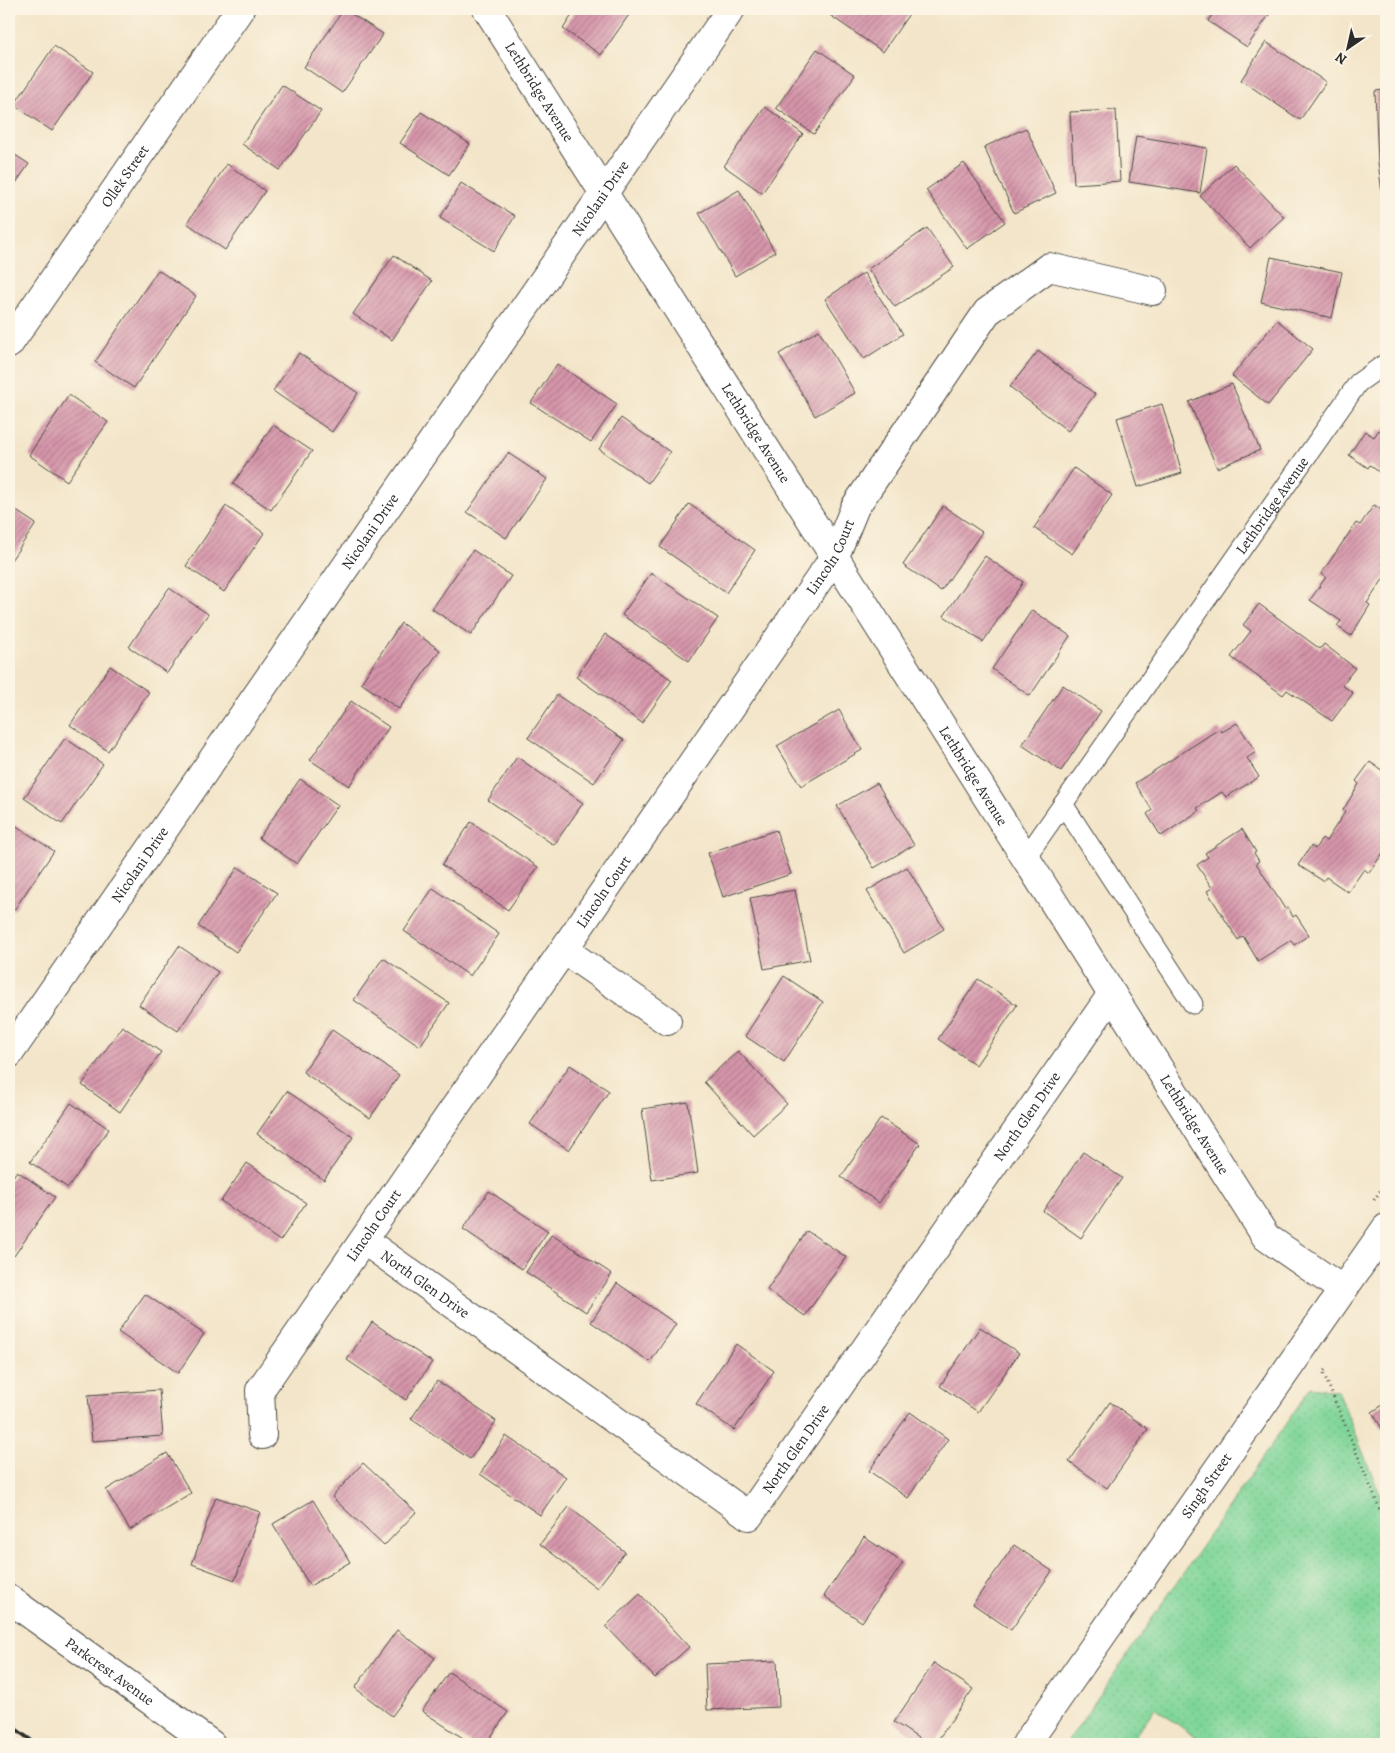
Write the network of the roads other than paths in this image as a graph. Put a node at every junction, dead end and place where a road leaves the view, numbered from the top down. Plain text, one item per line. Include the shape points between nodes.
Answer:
1 (240, 9) edge
2 (487, 9) edge
3 (731, 9) edge
4 (604, 193) junction
5 (1153, 291) dead end
6 (9, 344) edge
7 (1386, 363) edge
8 (835, 556) junction
9 (1063, 804) junction
10 (1026, 857) junction
11 (564, 950) junction
12 (1112, 994) junction
13 (1193, 1004) dead end
14 (667, 1021) dead end
15 (9, 1054) edge
16 (1386, 1228) edge
17 (365, 1241) junction
18 (1343, 1290) junction
19 (262, 1435) dead end
20 (9, 1599) edge
21 (211, 1744) edge
22 (1026, 1744) edge

1 - 6 street, Ollek Street
2 - 4 street, Lethbridge Avenue
3 - 4 street, Nicolani Drive
4 - 8 street, Lethbridge Avenue
4 - 15 street, Nicolani Drive
5 - 8 street, Lincoln Court via 1049,267 987,312 855,507
7 - 9 lane, Lethbridge Avenue via 1358,383
8 - 10 street, Lethbridge Avenue
8 - 11 street, Lincoln Court
9 - 10 lane, Lethbridge Avenue
9 - 13 lane
10 - 12 street, Lethbridge Avenue
11 - 14 street
11 - 17 street, Lincoln Court
12 - 17 street, North Glen Drive via 749,1516
12 - 18 street, Lethbridge Avenue via 1266,1237
16 - 18 street, Singh Street
17 - 19 street, Lincoln Court via 260,1390
18 - 22 street, Singh Street
20 - 21 street, Parkcrest Avenue

